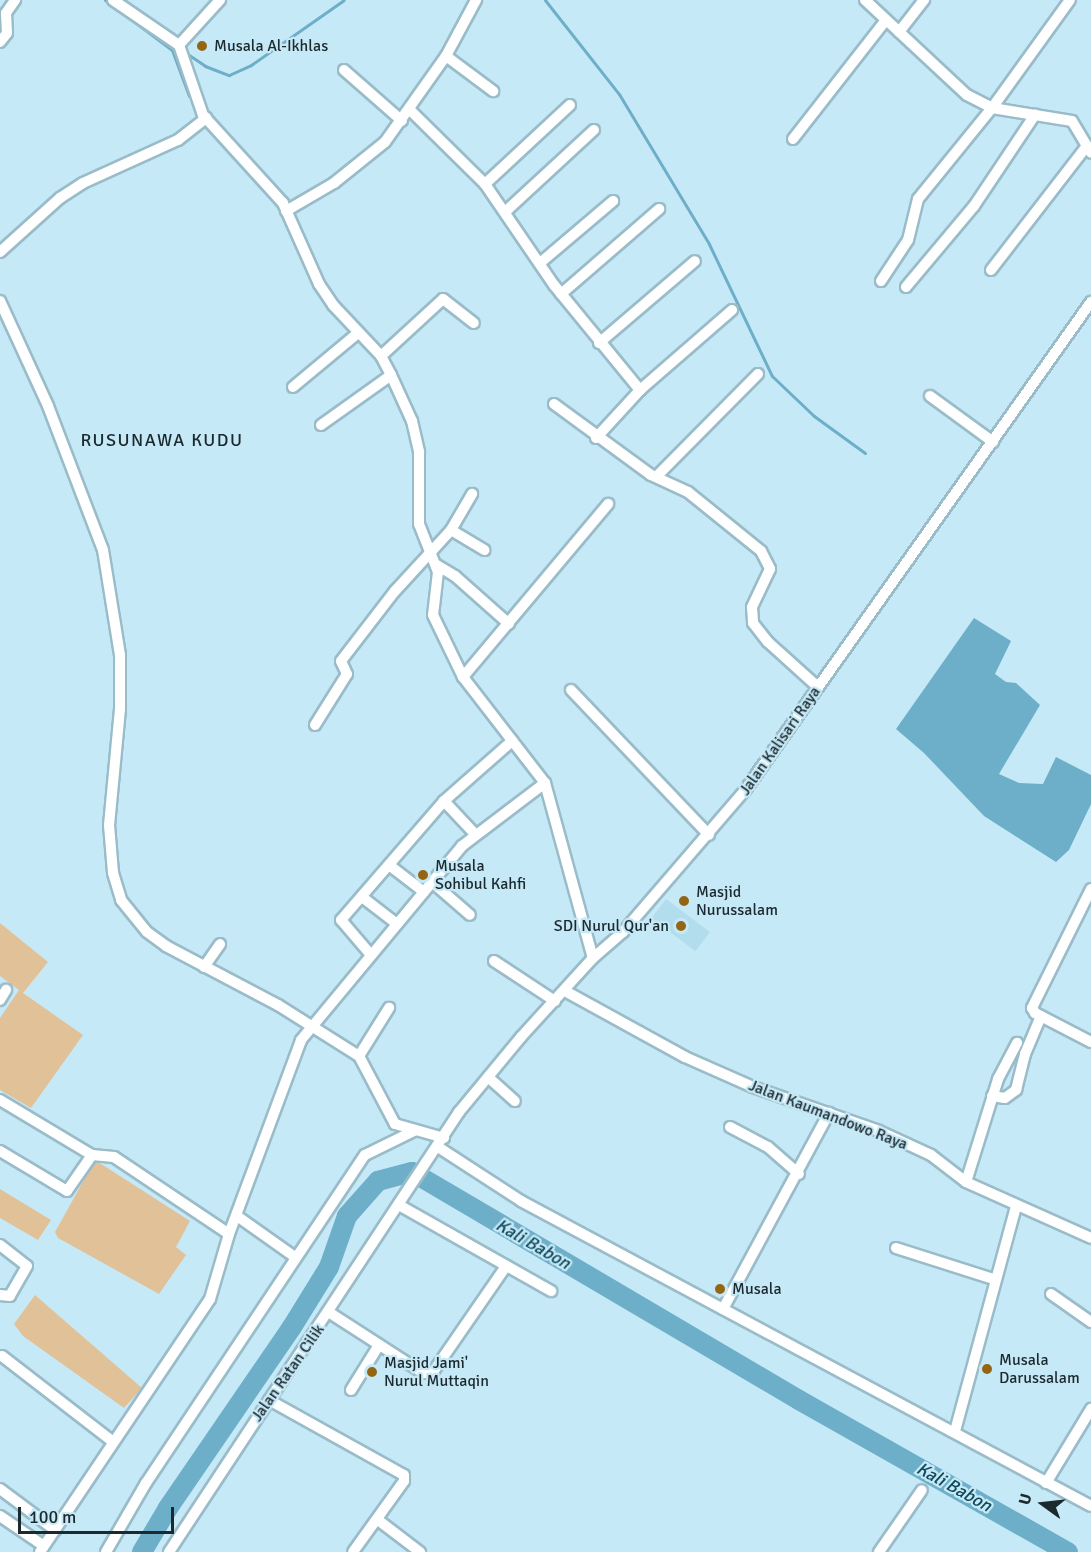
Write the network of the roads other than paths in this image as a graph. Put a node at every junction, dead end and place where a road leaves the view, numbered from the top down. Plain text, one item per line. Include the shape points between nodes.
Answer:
1 (15, 0) edge
2 (113, 0) edge
3 (220, 0) edge
4 (476, 0) edge
5 (865, 0) edge
6 (924, 0) edge
7 (1070, 0) edge
8 (886, 20) junction
9 (899, 32) junction
10 (0, 42) edge
11 (179, 45) junction
12 (446, 56) junction
13 (344, 70) dead end
14 (493, 91) dead end
15 (570, 105) dead end
16 (992, 108) junction
17 (410, 110) junction
18 (1035, 115) junction
19 (206, 118) junction
20 (402, 121) junction
21 (594, 130) dead end
22 (793, 139) dead end
23 (1089, 149) edge
24 (484, 184) junction
25 (613, 201) dead end
26 (659, 209) dead end
27 (286, 211) junction
28 (505, 212) junction
29 (0, 252) edge
30 (695, 261) dead end
31 (540, 263) junction
32 (991, 270) dead end
33 (881, 281) dead end
34 (906, 287) dead end
35 (561, 294) junction
36 (0, 301) edge
37 (1091, 302) edge
38 (732, 310) dead end
39 (474, 323) dead end
40 (358, 333) junction
41 (599, 344) junction
42 (381, 356) junction
43 (758, 374) dead end
44 (391, 375) junction
45 (292, 387) dead end
46 (640, 390) junction
47 (930, 396) dead end
48 (554, 405) dead end
49 (321, 425) dead end
50 (596, 438) junction
51 (993, 442) junction
52 (656, 477) junction
53 (472, 494) dead end
54 (608, 504) dead end
55 (451, 530) junction
56 (484, 550) dead end
57 (433, 559) junction
58 (510, 624) junction
59 (463, 677) junction
60 (818, 687) junction
61 (571, 690) dead end
62 (315, 725) dead end
63 (512, 741) junction
64 (545, 783) junction
65 (444, 801) junction
66 (475, 834) junction
67 (709, 835) junction
68 (389, 865) junction
69 (432, 882) junction
70 (1091, 889) edge
71 (424, 892) junction
72 (362, 897) junction
73 (470, 915) dead end
74 (397, 924) junction
75 (220, 944) dead end
76 (371, 955) junction
77 (593, 958) junction
78 (494, 961) dead end
79 (204, 967) junction
80 (565, 991) junction
81 (555, 1001) junction
82 (388, 1008) dead end
83 (1041, 1016) junction
84 (313, 1027) junction
85 (1091, 1042) edge
86 (1017, 1043) dead end
87 (359, 1056) junction
88 (488, 1077) junction
89 (992, 1096) junction
90 (0, 1100) edge
91 (515, 1101) dead end
92 (829, 1113) junction
93 (730, 1127) dead end
94 (415, 1131) junction
95 (438, 1145) junction
96 (0, 1150) edge
97 (92, 1155) junction
98 (799, 1174) junction
99 (966, 1182) junction
100 (407, 1195) joint
101 (399, 1205) junction
102 (1016, 1207) junction
103 (237, 1216) junction
104 (229, 1234) junction
105 (1091, 1238) edge
106 (0, 1245) edge
107 (896, 1248) dead end
108 (295, 1257) junction
109 (506, 1266) junction
110 (994, 1279) junction
111 (551, 1291) dead end
112 (1052, 1294) dead end
113 (0, 1295) edge
114 (723, 1308) junction
115 (330, 1313) junction
116 (1091, 1322) edge
117 (379, 1345) junction
118 (2, 1356) dead end
119 (351, 1390) dead end
120 (269, 1400) junction
121 (1091, 1409) edge
122 (955, 1431) junction
123 (112, 1441) junction
124 (1046, 1483) junction
125 (0, 1490) edge
126 (922, 1490) dead end
127 (1091, 1506) edge
128 (0, 1516) edge
129 (378, 1520) junction
130 (55, 1530) junction
131 (42, 1549) edge
132 (106, 1552) edge
133 (169, 1552) edge
134 (353, 1552) edge
135 (420, 1552) edge
136 (879, 1552) edge

1 - 10 street via 6,13 7,33
2 - 11 street
3 - 11 street
4 - 12 street
5 - 8 street
6 - 9 street
7 - 16 street
8 - 9 street
8 - 22 street
9 - 16 street via 967,95
11 - 19 street
12 - 14 street
12 - 17 street
13 - 20 street
15 - 24 street
16 - 18 street
16 - 33 street via 918,199 908,240
17 - 20 street
17 - 24 street
18 - 23 street via 1072,121
18 - 34 street via 974,206
19 - 27 street
19 - 29 street via 178,140 83,183 60,198
20 - 27 street via 385,142 334,183
21 - 28 street
23 - 32 street
24 - 28 street
25 - 31 street
26 - 35 street
27 - 40 street via 319,284
28 - 31 street
30 - 41 street
31 - 35 street
35 - 41 street
36 - 79 street via 44,397 103,550 120,654 120,709 109,805 117,888 127,909 147,932
37 - 51 street, Jalan Kalisari Raya
38 - 46 street
39 - 42 street via 443,299
40 - 42 street
40 - 45 street
41 - 46 street
42 - 44 street
43 - 52 street
44 - 49 street
44 - 57 street via 412,422 419,452 419,524
46 - 50 street
47 - 51 street
48 - 50 street
50 - 52 street
51 - 60 street, Jalan Kalisari Raya
52 - 60 street via 688,492 767,558 770,575 756,596 753,623 768,642
53 - 55 street
54 - 58 street
55 - 56 street
55 - 57 street
57 - 58 street
57 - 59 street via 438,579 434,615
57 - 62 street via 395,591 341,661 347,674
58 - 59 street
59 - 63 street
60 - 67 street, Jalan Kalisari Raya via 763,767
61 - 67 street
63 - 64 street
63 - 65 street
64 - 66 street
64 - 77 street
65 - 66 street
65 - 68 street
66 - 69 street
67 - 77 street, Jalan Kalisari Raya via 623,932
68 - 71 street
68 - 72 street
69 - 71 street
69 - 73 street
70 - 83 street via 1034,1001 1033,1010
71 - 74 street
72 - 74 street
72 - 76 street via 341,924
74 - 76 street
75 - 79 street
76 - 84 street
77 - 80 street, Jalan Kalisari Raya
78 - 81 street
79 - 84 street
80 - 81 street, Jalan Kalisari Raya
80 - 92 street, Jalan Kaumandowo Raya via 685,1057
81 - 88 street, Jalan Kalisari Raya
82 - 87 street
83 - 85 street
83 - 89 street via 1016,1090 1005,1098
84 - 87 street
84 - 103 street via 291,1061
86 - 89 street
87 - 94 street via 391,1119
88 - 91 street
88 - 95 street, Jalan Kalisari Raya
89 - 99 street
90 - 97 street
92 - 98 street
92 - 99 street, Jalan Kaumandowo Raya via 930,1155
93 - 98 street via 768,1147
94 - 95 street
94 - 108 street via 365,1155
95 - 100 street, Jalan Kalisari Raya
95 - 114 street via 521,1201
96 - 97 street via 67,1191
97 - 104 street via 114,1157
98 - 114 street
99 - 102 street, Jalan Kaumandowo Raya
100 - 101 street, Jalan Ratan Cilik
101 - 109 street
101 - 115 street, Jalan Ratan Cilik
102 - 105 street, Jalan Kaumandowo Raya
102 - 110 street
103 - 104 street
103 - 108 street
104 - 123 street via 210,1299 198,1322
106 - 113 street via 27,1266 10,1296
107 - 110 street
108 - 132 street via 146,1483
109 - 111 street
109 - 117 street via 433,1372 423,1373
110 - 122 street
112 - 116 street
114 - 122 street
115 - 117 street
115 - 120 street, Jalan Ratan Cilik
117 - 119 street
118 - 123 street
120 - 129 street via 402,1473 404,1481
120 - 133 street, Jalan Ratan Cilik
121 - 124 street
122 - 124 street
123 - 130 street
124 - 127 street
125 - 130 street
126 - 136 street
128 - 131 street
129 - 134 street
129 - 135 street
130 - 131 street

